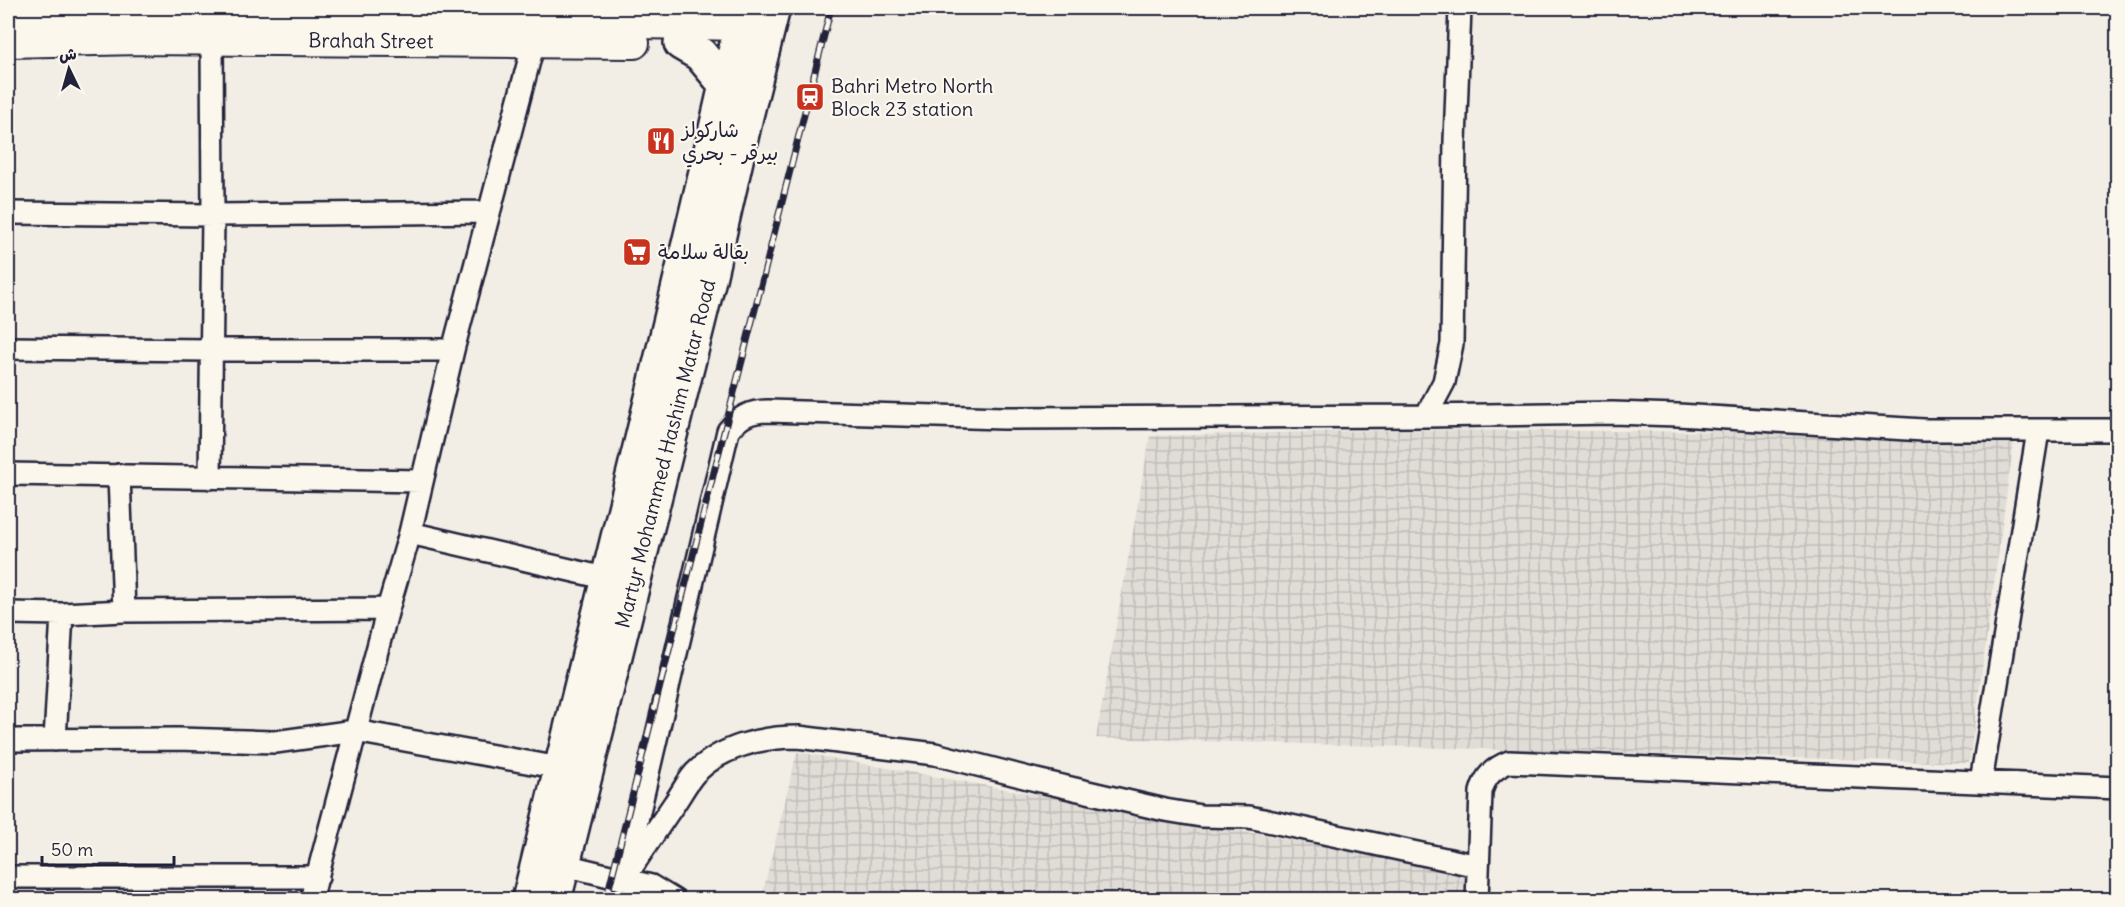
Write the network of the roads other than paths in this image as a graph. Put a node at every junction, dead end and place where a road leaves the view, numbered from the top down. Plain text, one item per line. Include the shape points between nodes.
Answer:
1 (708, 8) edge
2 (773, 8) edge
3 (1460, 8) edge
4 (237, 12) edge
5 (8, 19) edge
6 (534, 23) edge
7 (741, 26) edge
8 (680, 33) junction
9 (212, 40) junction
10 (8, 42) edge
11 (726, 86) junction
12 (488, 212) junction
13 (8, 213) edge
14 (213, 215) junction
15 (8, 348) edge
16 (210, 350) junction
17 (453, 350) junction
18 (1426, 416) junction
19 (2118, 430) edge
20 (2037, 431) junction
21 (8, 474) edge
22 (119, 475) junction
23 (210, 478) junction
24 (421, 480) junction
25 (410, 533) junction
26 (609, 579) junction
27 (388, 609) junction
28 (124, 611) junction
29 (8, 613) edge
30 (62, 614) junction
31 (355, 731) junction
32 (8, 740) edge
33 (55, 740) junction
34 (560, 768) junction
35 (1981, 782) junction
36 (2118, 788) edge
37 (551, 861) junction
38 (1478, 866) junction
39 (8, 877) edge
40 (318, 877) junction
41 (622, 880) junction
42 (311, 900) edge
43 (529, 900) edge
44 (554, 900) edge
45 (674, 900) edge
46 (1478, 900) edge

1 - 8 main road
2 - 37 main road, Martyr Mohammed Hashim Matar Road via 709,279
3 - 18 street via 1452,345 1444,382
4 - 5 street
4 - 6 street
6 - 8 street, Brahah Street
6 - 9 street, Brahah Street
6 - 12 street
7 - 8 street, Brahah Street
7 - 11 main road, Martyr Mohammed Hashim Matar Road
8 - 11 main road
9 - 10 street, Brahah Street
9 - 14 street
11 - 26 main road, Martyr Mohammed Hashim Matar Road
12 - 14 street
12 - 17 street
13 - 14 street
14 - 16 street
15 - 16 street
16 - 17 street
16 - 23 street
17 - 24 street
18 - 20 street via 1612,413 1913,430
18 - 41 street via 1003,418 759,411 741,417 729,431
19 - 20 street
20 - 35 street
21 - 22 street
22 - 23 street
22 - 28 street
23 - 24 street
24 - 25 street
25 - 26 street
25 - 27 street
26 - 34 main road, Martyr Mohammed Hashim Matar Road
27 - 28 street
27 - 31 street
28 - 30 street
29 - 30 street
30 - 33 street
31 - 33 street via 275,742
31 - 34 street
31 - 40 street
32 - 33 street
34 - 37 main road, Martyr Mohammed Hashim Matar Road
35 - 36 street
35 - 38 street via 1509,762 1493,770 1483,784
37 - 41 street
37 - 43 main road, Martyr Mohammed Hashim Matar Road
37 - 44 main road, Martyr Mohammed Hashim Matar Road
38 - 41 street via 1249,817 1165,810 935,754 776,737 732,749 695,774
38 - 46 street
39 - 40 street
40 - 42 street
41 - 45 street via 651,886

